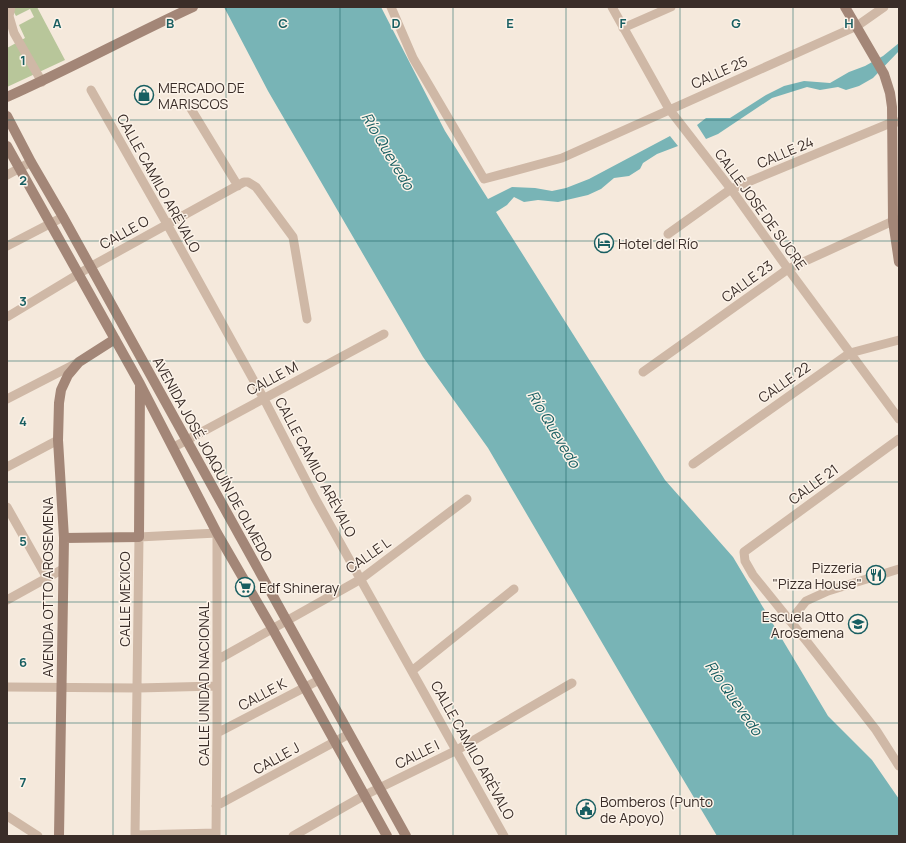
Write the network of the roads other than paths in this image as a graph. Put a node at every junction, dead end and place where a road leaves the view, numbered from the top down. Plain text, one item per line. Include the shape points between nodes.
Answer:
1 (11, 7) edge
2 (193, 7) edge
3 (391, 7) edge
4 (612, 7) edge
5 (671, 7) edge
6 (845, 7) edge
7 (884, 7) edge
8 (857, 26) junction
9 (623, 28) junction
10 (42, 82) junction
11 (91, 90) dead end
12 (7, 97) edge
13 (188, 104) dead end
14 (669, 109) junction
15 (7, 116) edge
16 (896, 122) edge
17 (7, 146) edge
18 (31, 162) junction
19 (20, 169) junction
20 (7, 175) edge
21 (238, 186) junction
22 (731, 189) junction
23 (63, 217) junction
24 (896, 220) edge
25 (50, 223) junction
26 (167, 224) junction
27 (668, 234) dead end
28 (7, 246) edge
29 (899, 262) edge
30 (90, 267) junction
31 (788, 269) junction
32 (79, 274) junction
33 (7, 317) edge
34 (307, 319) dead end
35 (384, 334) dead end
36 (115, 340) junction
37 (899, 340) edge
38 (850, 353) junction
39 (79, 362) junction
40 (142, 362) junction
41 (643, 372) dead end
42 (140, 384) junction
43 (7, 399) edge
44 (264, 399) junction
45 (899, 419) edge
46 (899, 439) edge
47 (58, 440) junction
48 (186, 440) junction
49 (174, 447) junction
50 (693, 464) dead end
51 (7, 467) edge
52 (467, 499) dead end
53 (7, 507) edge
54 (217, 533) junction
55 (139, 537) junction
56 (64, 538) junction
57 (63, 569) junction
58 (899, 569) edge
59 (47, 578) junction
60 (361, 579) junction
61 (514, 589) dead end
62 (7, 600) edge
63 (286, 621) junction
64 (790, 621) junction
65 (272, 628) junction
66 (217, 660) junction
67 (413, 670) junction
68 (319, 680) junction
69 (572, 683) dead end
70 (217, 686) junction
71 (7, 687) edge
72 (61, 687) junction
73 (305, 687) junction
74 (138, 688) junction
75 (218, 733) junction
76 (349, 734) junction
77 (334, 742) junction
78 (457, 750) junction
79 (899, 766) edge
80 (379, 788) junction
81 (365, 795) junction
82 (216, 806) junction
83 (7, 816) edge
84 (216, 834) edge
85 (38, 836) edge
86 (59, 836) edge
87 (135, 836) edge
88 (293, 836) edge
89 (387, 836) edge
90 (406, 836) edge
91 (504, 836) edge

1 - 10 street via 9,16 14,33
2 - 10 main road
3 - 14 street, CALLE 25 via 413,58 484,179 562,158
4 - 9 street, CALLE JOSE DE SUCRE
5 - 9 street
6 - 8 main road
7 - 8 street, CALLE 25
8 - 14 street, CALLE 25
8 - 16 main road via 884,74
9 - 14 street, CALLE JOSE DE SUCRE
10 - 12 main road
11 - 26 street, CALLE CAMILO ARÉVALO
13 - 21 street
14 - 22 street, CALLE JOSE DE SUCRE
15 - 18 main road, AVENIDA JOSÉ JOAQUÍN DE OLMEDO
16 - 22 street, CALLE 24
16 - 24 main road
17 - 19 main road, AVENIDA JOSÉ JOAQUÍN DE OLMEDO
18 - 19 street
18 - 23 main road, AVENIDA JOSÉ JOAQUÍN DE OLMEDO
19 - 20 street
19 - 25 main road, AVENIDA JOSÉ JOAQUÍN DE OLMEDO
21 - 26 street, CALLE O
21 - 34 street via 248,182 256,187 293,237
22 - 27 street, CALLE 24
22 - 31 street, CALLE JOSE DE SUCRE
23 - 25 street
23 - 30 main road, AVENIDA JOSÉ JOAQUÍN DE OLMEDO
24 - 29 main road
24 - 31 street, CALLE 23
25 - 28 street
25 - 32 main road, AVENIDA JOSÉ JOAQUÍN DE OLMEDO
26 - 30 street, CALLE O
26 - 44 street, CALLE CAMILO ARÉVALO
30 - 32 street, CALLE O
30 - 40 main road, AVENIDA JOSÉ JOAQUÍN DE OLMEDO
31 - 38 street, CALLE JOSE DE SUCRE
31 - 41 street, CALLE 23
32 - 33 street, CALLE O
32 - 36 main road, AVENIDA JOSÉ JOAQUÍN DE OLMEDO
35 - 44 street, CALLE M
36 - 39 main road, AVENIDA OTTO AROSEMENA
36 - 42 main road, AVENIDA JOSÉ JOAQUÍN DE OLMEDO
37 - 38 street, CALLE 22
38 - 45 street, CALLE JOSE DE SUCRE
38 - 50 street, CALLE 22
39 - 43 street
39 - 47 main road, AVENIDA OTTO AROSEMENA via 68,375 61,390
40 - 42 main road, CALLE MEXICO
40 - 48 main road, AVENIDA JOSÉ JOAQUÍN DE OLMEDO
42 - 49 main road, AVENIDA JOSÉ JOAQUÍN DE OLMEDO
42 - 55 main road, CALLE MEXICO
44 - 48 street, CALLE M
44 - 60 street, CALLE CAMILO ARÉVALO via 315,498
46 - 64 street, CALLE 21 via 744,552 753,575
47 - 51 street
47 - 56 main road, AVENIDA OTTO AROSEMENA
48 - 49 street, CALLE M
48 - 63 main road, AVENIDA JOSÉ JOAQUÍN DE OLMEDO
49 - 54 main road, AVENIDA JOSÉ JOAQUÍN DE OLMEDO
52 - 60 street, CALLE L
53 - 59 street
54 - 55 street
54 - 65 main road, AVENIDA JOSÉ JOAQUÍN DE OLMEDO
54 - 66 street, CALLE UNIDAD NACIONAL
55 - 56 main road
55 - 74 street, CALLE MEXICO
56 - 57 main road, AVENIDA OTTO AROSEMENA
57 - 59 street
57 - 72 main road, AVENIDA OTTO AROSEMENA
58 - 64 street via 806,600
59 - 62 street
60 - 63 street, CALLE L
60 - 67 street, CALLE CAMILO ARÉVALO
61 - 67 street
63 - 65 street, CALLE L
63 - 68 main road, AVENIDA JOSÉ JOAQUÍN DE OLMEDO
64 - 79 street via 876,730
65 - 66 street, CALLE L
65 - 73 main road, AVENIDA JOSÉ JOAQUÍN DE OLMEDO
66 - 70 street, CALLE UNIDAD NACIONAL
67 - 78 street, CALLE CAMILO ARÉVALO
68 - 73 street, CALLE K
68 - 76 main road, AVENIDA JOSÉ JOAQUÍN DE OLMEDO
69 - 78 street, CALLE I
70 - 74 street
70 - 75 street, CALLE UNIDAD NACIONAL
71 - 72 street
72 - 74 street
72 - 86 main road, AVENIDA OTTO AROSEMENA
73 - 75 street, CALLE K
73 - 77 main road, AVENIDA JOSÉ JOAQUÍN DE OLMEDO
74 - 87 street, CALLE MEXICO
75 - 82 street, CALLE UNIDAD NACIONAL
76 - 77 street, CALLE J
76 - 80 main road, AVENIDA JOSÉ JOAQUÍN DE OLMEDO
77 - 81 main road, AVENIDA JOSÉ JOAQUÍN DE OLMEDO
77 - 82 street, CALLE J
78 - 80 street, CALLE I
78 - 91 street, CALLE CAMILO ARÉVALO
80 - 81 street, CALLE I
80 - 90 main road, AVENIDA JOSÉ JOAQUÍN DE OLMEDO
81 - 88 street, CALLE I
81 - 89 main road, AVENIDA JOSÉ JOAQUÍN DE OLMEDO
82 - 84 street, CALLE UNIDAD NACIONAL
83 - 85 street
84 - 87 street

